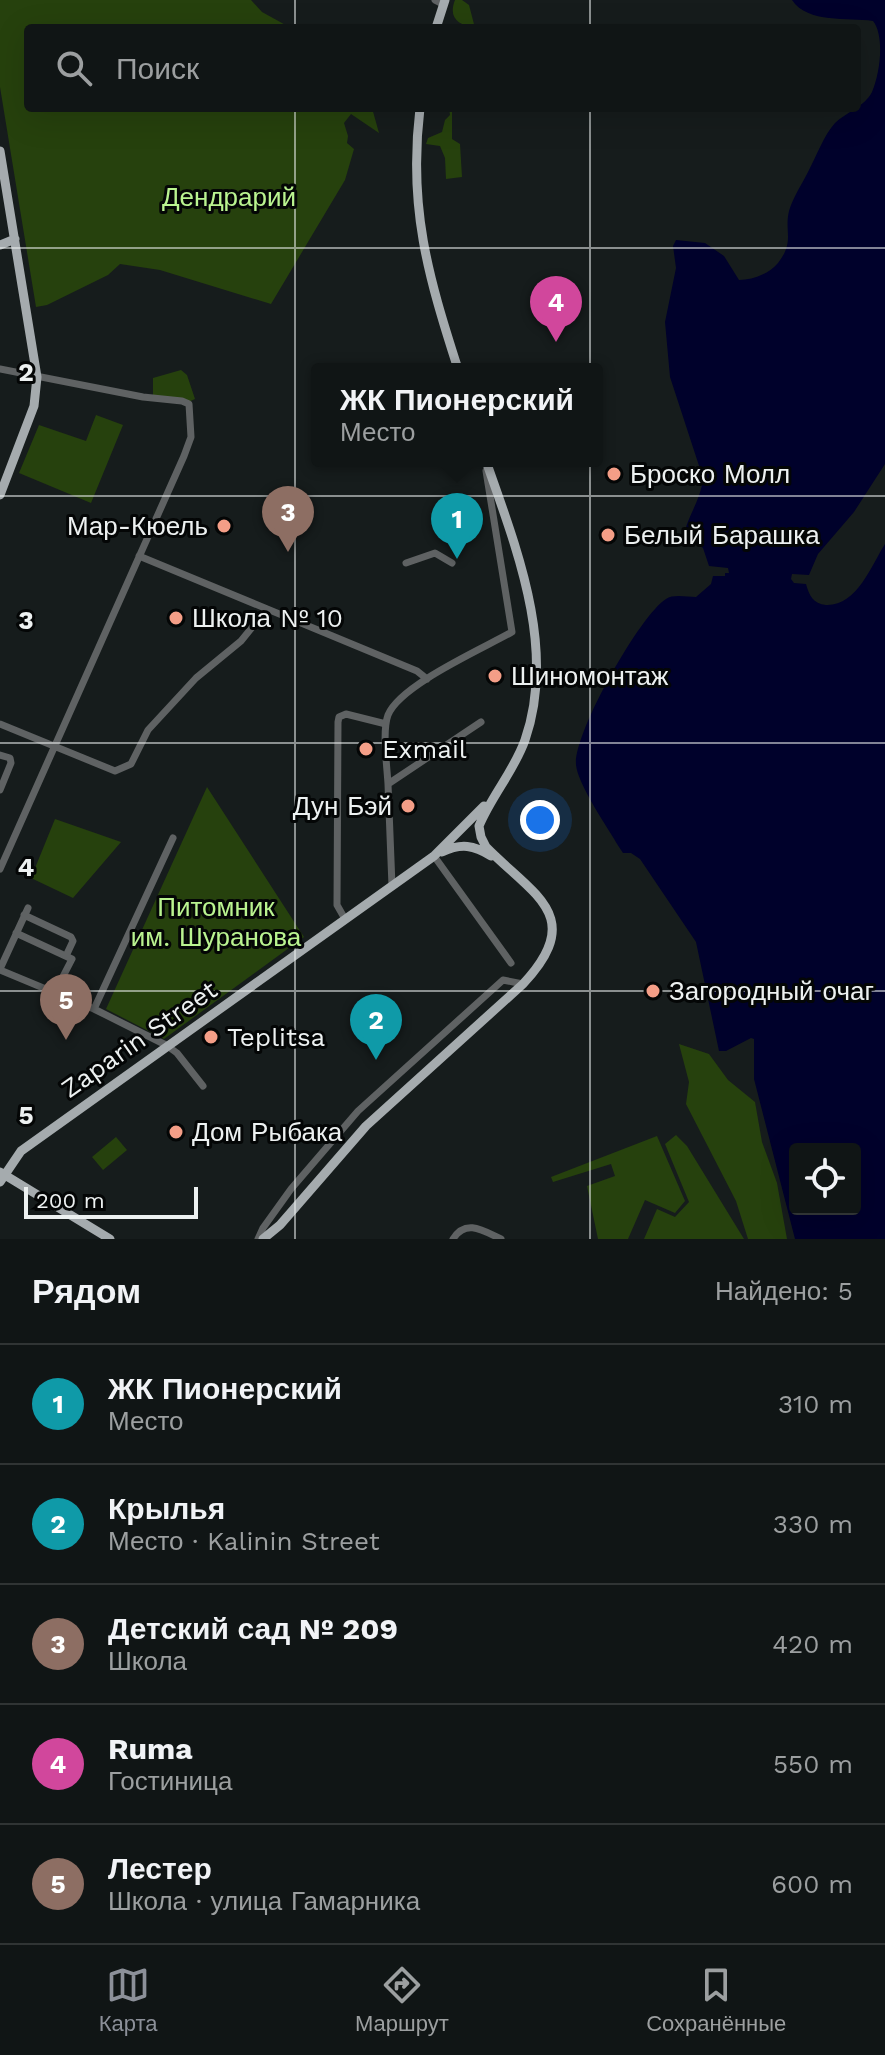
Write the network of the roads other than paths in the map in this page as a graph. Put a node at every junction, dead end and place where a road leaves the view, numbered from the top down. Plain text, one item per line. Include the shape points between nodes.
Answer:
1 (441, 1) edge
2 (437, 24) edge
3 (420, 112) edge
4 (0, 151) edge
5 (7, 195) junction
6 (0, 214) edge
7 (15, 239) junction
8 (0, 245) edge
9 (456, 363) edge
10 (0, 369) edge
11 (37, 377) junction
12 (486, 467) edge
13 (487, 467) edge
14 (0, 495) edge
15 (139, 556) junction
16 (406, 563) dead end
17 (452, 563) dead end
18 (267, 609) junction
19 (427, 679) junction
20 (481, 722) dead end
21 (0, 724) edge
22 (386, 724) junction
23 (53, 747) junction
24 (0, 755) edge
25 (388, 784) junction
26 (0, 790) edge
27 (498, 791) junction
28 (173, 838) dead end
29 (4, 846) edge
30 (434, 856) junction
31 (0, 869) edge
32 (510, 870) junction
33 (392, 886) junction
34 (345, 919) junction
35 (16, 933) junction
36 (66, 956) junction
37 (511, 963) dead end
38 (0, 969) edge
39 (523, 984) junction
40 (55, 992) junction
41 (94, 1009) junction
42 (167, 1047) junction
43 (203, 1086) dead end
44 (1, 1176) edge
45 (455, 1236) edge
46 (110, 1239) edge
47 (261, 1239) edge
48 (501, 1239) edge

1 - 2 main road
3 - 9 main road via 419,226
4 - 5 main road
5 - 6 main road
5 - 7 main road
7 - 8 main road
7 - 11 main road
10 - 11 street
11 - 14 main road via 34,406
11 - 15 street via 189,404 191,437
12 - 19 street via 512,632
13 - 27 main road via 530,605 537,662 526,737
15 - 18 street
15 - 23 street
16 - 17 street via 435,553
18 - 19 street
18 - 23 street via 148,730 124,769 115,771
19 - 22 street via 398,701
20 - 25 street
21 - 23 street
22 - 25 street
22 - 34 street via 339,717 337,905
23 - 29 street
24 - 26 street via 11,763
25 - 33 street
27 - 30 main road, Zaparin Street
27 - 32 main road via 479,826 486,847
28 - 41 street
29 - 31 street
30 - 32 main road via 466,845
30 - 33 main road, Zaparin Street
30 - 37 street
32 - 39 main road via 540,897 553,928 543,960
33 - 34 main road, Zaparin Street
34 - 42 main road, Zaparin Street
35 - 36 street
35 - 36 street via 26,912 71,937
35 - 38 street
36 - 40 street via 72,959
38 - 40 street
39 - 47 main road via 366,1126 280,1225
39 - 47 street via 503,980 358,1111 291,1189
40 - 41 street
41 - 42 street
42 - 43 street
42 - 44 main road, Zaparin Street via 21,1151
44 - 46 main road
45 - 48 street via 472,1227

